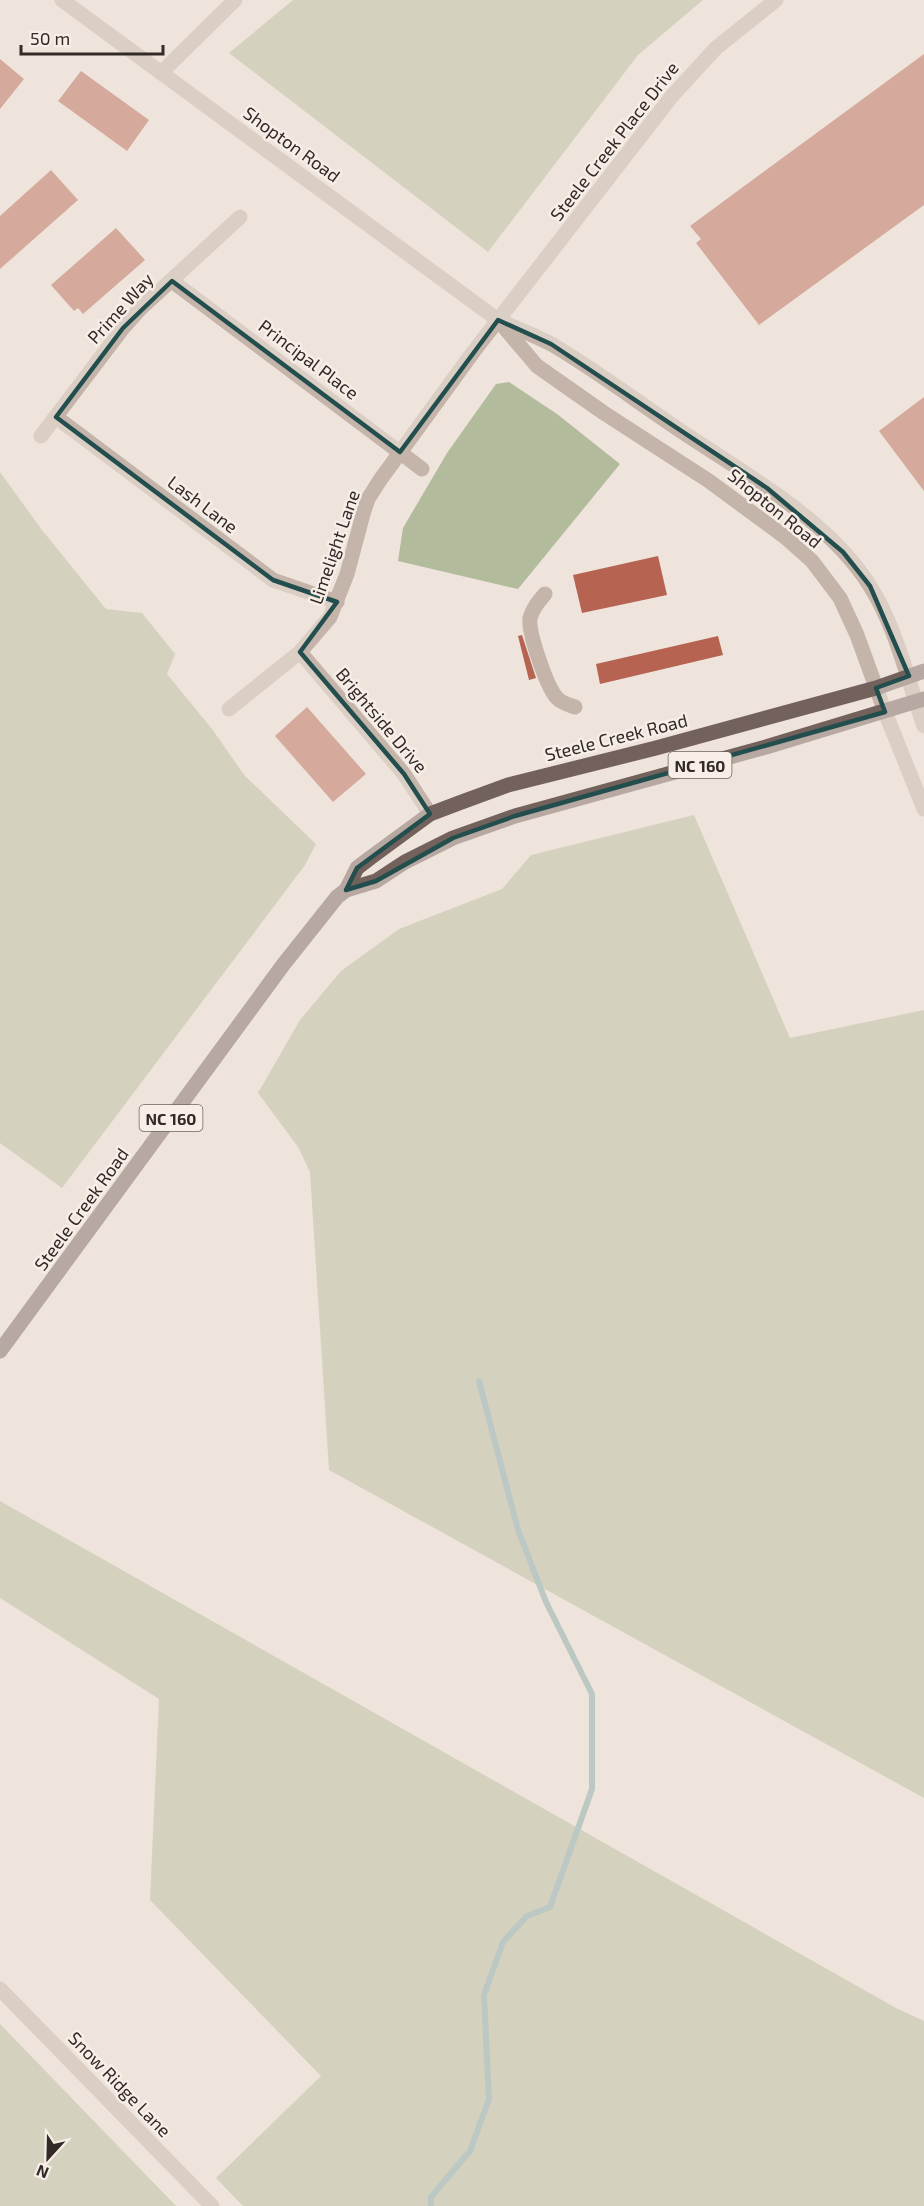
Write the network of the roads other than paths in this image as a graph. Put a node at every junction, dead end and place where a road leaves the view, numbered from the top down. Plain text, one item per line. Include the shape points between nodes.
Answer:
1 (62, 0) edge
2 (235, 0) edge
3 (776, 0) edge
4 (161, 73) junction
5 (240, 217) dead end
6 (172, 281) junction
7 (498, 320) junction
8 (56, 417) junction
9 (41, 436) dead end
10 (400, 452) junction
11 (422, 469) dead end
12 (545, 594) dead end
13 (338, 602) junction
14 (300, 652) junction
15 (924, 671) edge
16 (909, 676) junction
17 (876, 688) junction
18 (920, 701) edge
19 (575, 707) dead end
20 (229, 709) dead end
21 (885, 712) junction
22 (924, 726) edge
23 (924, 809) edge
24 (430, 814) junction
25 (346, 890) junction
26 (0, 1351) edge
27 (0, 1989) edge
28 (212, 2206) edge

1 - 4 street, Shopton Road
2 - 4 street
3 - 7 street, Steele Creek Place Drive via 716,48 672,96
4 - 7 street, Shopton Road
5 - 6 street, Prime Way
6 - 8 street, Prime Way via 123,328
6 - 10 street, Principal Place
7 - 10 street, Limelight Lane
7 - 16 street, Shopton Road via 551,344 767,488 812,523 843,552 870,586
7 - 17 street, Shopton Road via 537,366 709,481 812,561 840,598
8 - 9 street, Prime Way
8 - 13 street, Lash Lane via 273,580
10 - 11 street, Principal Place
10 - 13 street, Limelight Lane via 368,500
12 - 19 street via 535,605 531,632 544,676 558,700
13 - 14 street, Limelight Lane
14 - 20 street, Limelight Lane
14 - 24 street, Brightside Drive via 404,774
15 - 16 main road, Steele Creek Road / NC 160
16 - 17 main road, Steele Creek Road / NC 160
16 - 18 street, Shopton Road
17 - 21 street, Shopton Road
17 - 24 main road, Steele Creek Road / NC 160 via 508,785
18 - 21 main road, Steele Creek Road / NC 160
18 - 22 street, Shopton Road
21 - 23 street, Shopton Road
21 - 25 main road, Steele Creek Road / NC 160 via 515,816 453,838 376,881
24 - 25 main road, Steele Creek Road / NC 160 via 357,868
25 - 26 main road, Steele Creek Road / NC 160 via 283,965
27 - 28 street, Snow Ridge Lane

